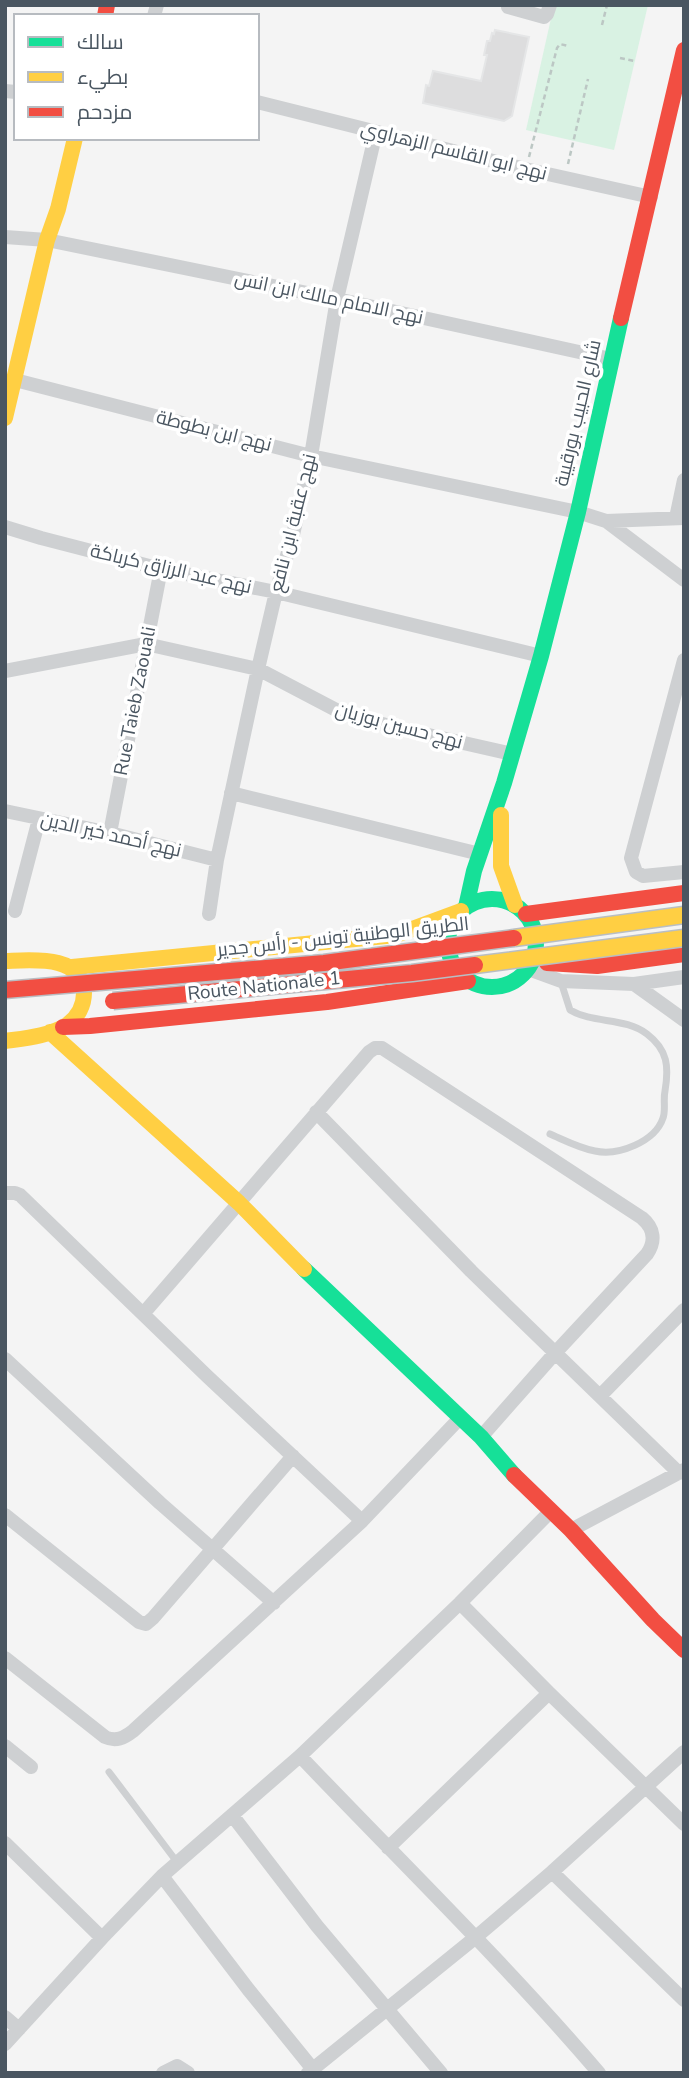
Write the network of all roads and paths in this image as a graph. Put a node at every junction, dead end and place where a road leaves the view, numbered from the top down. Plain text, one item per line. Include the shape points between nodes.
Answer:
1 (550, 5) edge
2 (607, 5) edge
3 (508, 7) edge
4 (602, 25) dead end
5 (568, 46) dead end
6 (684, 50) edge
7 (620, 58) dead end
8 (634, 61) dead end
9 (588, 79) dead end
10 (259, 103) edge
11 (677, 112) edge
12 (376, 132) junction
13 (75, 140) edge
14 (526, 170) junction
15 (564, 178) junction
16 (651, 197) junction
17 (5, 237) edge
18 (47, 240) junction
19 (337, 299) junction
20 (611, 359) junction
21 (15, 380) junction
22 (5, 417) edge
23 (311, 456) junction
24 (684, 480) edge
25 (578, 512) junction
26 (680, 518) edge
27 (606, 521) junction
28 (5, 527) edge
29 (161, 569) junction
30 (684, 580) edge
31 (276, 592) junction
32 (146, 644) junction
33 (541, 656) junction
34 (684, 660) edge
35 (258, 669) junction
36 (5, 671) edge
37 (512, 754) junction
38 (503, 783) junction
39 (231, 793) junction
40 (5, 811) edge
41 (39, 819) junction
42 (110, 833) junction
43 (480, 854) junction
44 (217, 860) junction
45 (684, 872) edge
46 (684, 893) edge
47 (464, 909) junction
48 (521, 910) junction
49 (15, 911) dead end
50 (209, 914) dead end
51 (684, 915) edge
52 (684, 937) edge
53 (684, 954) edge
54 (5, 961) edge
55 (531, 964) junction
56 (72, 967) junction
57 (684, 977) edge
58 (468, 981) junction
59 (561, 981) junction
60 (634, 984) junction
61 (5, 990) edge
62 (58, 1005) dead end
63 (684, 1020) edge
64 (57, 1029) junction
65 (5, 1041) edge
66 (316, 1112) junction
67 (550, 1134) dead end
68 (5, 1193) edge
69 (239, 1203) junction
70 (684, 1310) edge
71 (143, 1314) junction
72 (556, 1352) junction
73 (5, 1359) edge
74 (600, 1396) junction
75 (460, 1418) junction
76 (481, 1437) junction
77 (293, 1455) junction
78 (681, 1471) edge
79 (551, 1511) junction
80 (5, 1515) edge
81 (362, 1521) junction
82 (571, 1530) junction
83 (212, 1548) junction
84 (274, 1603) junction
85 (460, 1603) junction
86 (684, 1650) edge
87 (5, 1658) edge
88 (549, 1693) junction
89 (5, 1746) edge
90 (684, 1752) edge
91 (300, 1756) junction
92 (31, 1767) dead end
93 (109, 1772) dead end
94 (645, 1786) junction
95 (232, 1815) junction
96 (684, 1824) edge
97 (5, 1843) edge
98 (387, 1848) junction
99 (177, 1862) junction
100 (552, 1872) junction
101 (162, 1876) junction
102 (476, 1937) junction
103 (102, 1938) junction
104 (684, 2000) edge
105 (386, 2009) junction
106 (5, 2017) edge
107 (19, 2029) junction
108 (5, 2044) edge
109 (313, 2071) edge
110 (163, 2073) edge
111 (188, 2073) edge
112 (441, 2073) edge
113 (599, 2073) edge

1 - 3 street via 544,17
2 - 4 path
5 - 14 path via 557,48
6 - 11 main road, شارع الحبيب بورقيبة
7 - 8 path
9 - 15 path
10 - 12 street, نهج ابو القاسم الزهراوي
11 - 16 main road, شارع الحبيب بورقيبة
12 - 14 street, نهج ابو القاسم الزهراوي
12 - 19 street, نهج عقبة ابن نافع
13 - 18 main road
14 - 15 street, نهج ابو القاسم الزهراوي
15 - 16 street, نهج ابو القاسم الزهراوي
16 - 20 main road, شارع الحبيب بورقيبة
17 - 18 street, نهج الامام مالك ابن انس
18 - 19 street, نهج الامام مالك ابن انس
18 - 21 main road
19 - 20 street, نهج الامام مالك ابن انس
19 - 23 street, نهج عقبة ابن نافع
20 - 25 main road, شارع الحبيب بورقيبة
21 - 22 main road
21 - 23 street, نهج ابن بطوطة
23 - 25 street, نهج ابن بطوطة
23 - 31 street, نهج عقبة ابن نافع
24 - 26 street
25 - 27 street, نهج ابن بطوطة
25 - 33 main road, شارع الحبيب بورقيبة
26 - 27 street
27 - 30 street
28 - 29 street, نهج عبد الرزاق كرباكة
29 - 31 street, نهج عبد الرزاق كرباكة
29 - 32 street, Rue Taieb Zaouali
31 - 33 street, نهج عبد الرزاق كرباكة
31 - 35 street, نهج عقبة ابن نافع
32 - 35 street, نهج حسين بوزيان
32 - 36 street, نهج حسين بوزيان
32 - 42 street, Rue Taieb Zaouali
33 - 37 main road, شارع الحبيب بورقيبة
34 - 45 street via 631,858 636,872 643,876
35 - 37 street, نهج حسين بوزيان via 340,712
35 - 39 street, نهج عقبة ابن نافع
37 - 38 main road, شارع الحبيب بورقيبة
38 - 43 main road
38 - 48 main road via 499,852 503,873
39 - 43 street
39 - 44 street, نهج عقبة ابن نافع
40 - 41 street, نهج أحمد خير الدين
41 - 42 street, نهج أحمد خير الدين
41 - 49 street
42 - 44 street, نهج أحمد خير الدين
43 - 47 main road
44 - 50 street, نهج عقبة ابن نافع
46 - 48 main road
47 - 48 main road via 491,899 504,900
47 - 56 main road via 396,935
47 - 58 main road via 447,940 456,970
48 - 55 main road via 536,936
51 - 61 main road, الطريق الوطنية تونس - رأس جدير, bridge via 324,963
52 - 62 main road, bridge via 326,982
53 - 55 main road via 575,966
54 - 56 main road via 50,961
55 - 58 main road via 500,987
55 - 59 street
56 - 64 main road via 82,979 84,998 78,1015
57 - 60 street
58 - 64 main road, Route Nationale 1 via 327,1002
59 - 60 street
59 - 67 lane via 570,1010 646,1033 663,1051 669,1071 663,1118 648,1139 626,1150 598,1152
60 - 63 street
64 - 65 main road, Route Nationale 1
64 - 69 main road
66 - 69 street
66 - 72 street
66 - 72 street via 369,1052 382,1048 648,1223 651,1247
68 - 71 street via 20,1195
69 - 71 street
69 - 75 main road
70 - 74 street
71 - 77 street
72 - 74 street
72 - 76 street
73 - 83 street
74 - 78 street
75 - 76 main road
75 - 81 street
76 - 79 main road
77 - 81 street
77 - 83 street
78 - 82 street
79 - 82 main road
79 - 85 street
80 - 83 street via 144,1624
81 - 84 street
82 - 86 main road
83 - 84 street
84 - 87 street via 133,1731 117,1740 100,1734
85 - 88 street
85 - 91 street
88 - 94 street
88 - 98 street
89 - 92 street
90 - 94 street
91 - 95 street
91 - 98 street
93 - 99 lane
94 - 96 street
94 - 100 street
95 - 99 street
95 - 105 street
97 - 103 street
98 - 102 street
99 - 101 street
100 - 102 street
100 - 104 street
101 - 103 street
101 - 109 street
102 - 105 street
102 - 113 street
103 - 107 street
105 - 109 street
105 - 112 street
106 - 107 street
107 - 108 street
110 - 111 street via 177,2066

